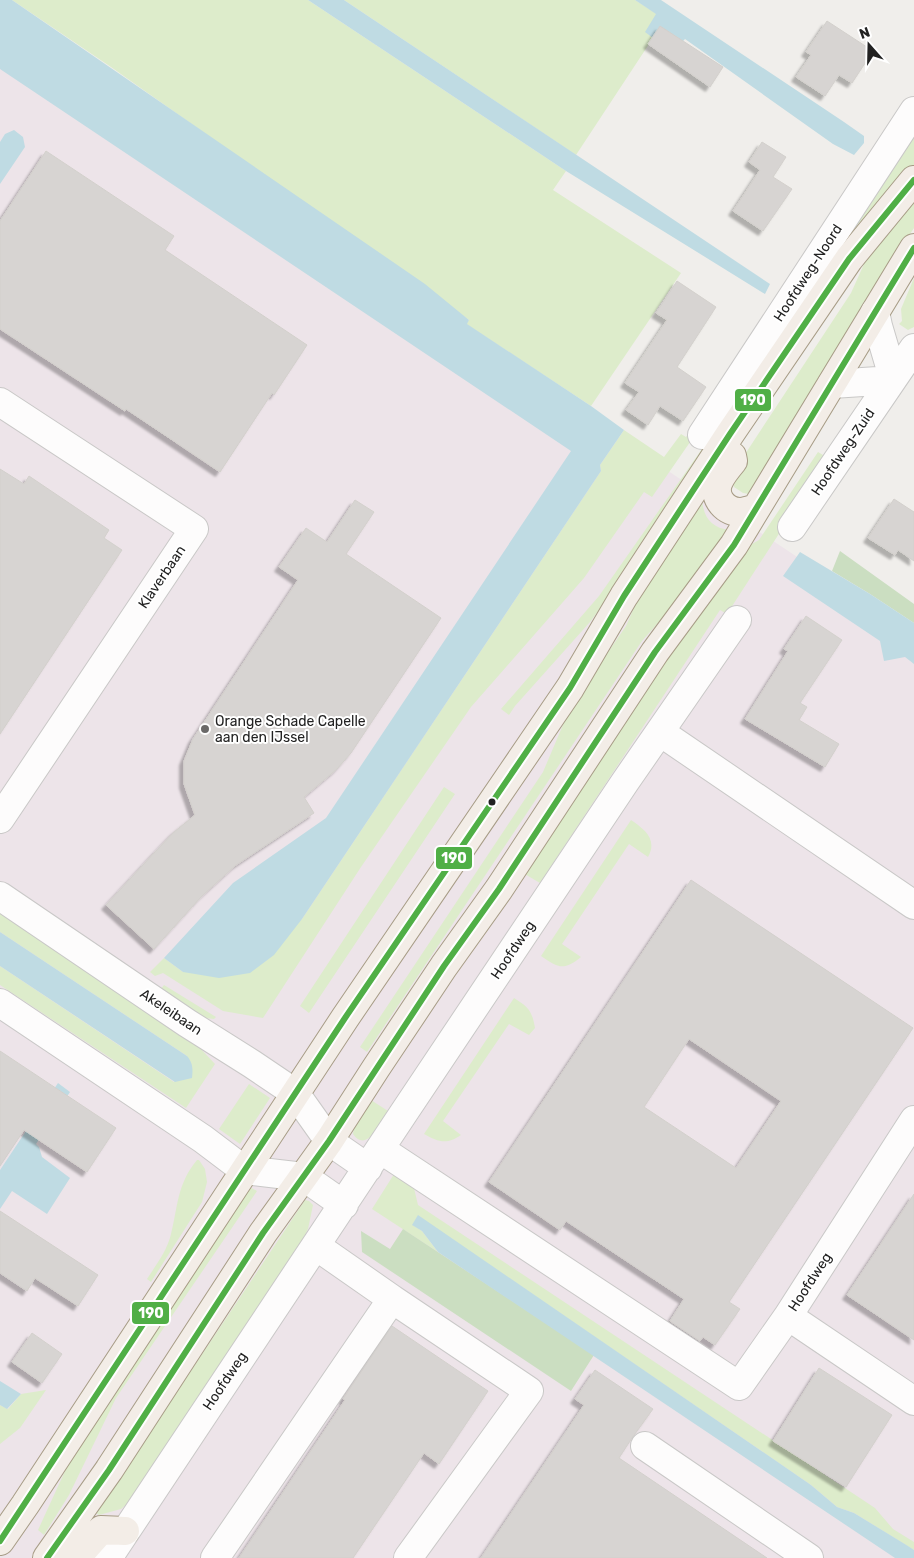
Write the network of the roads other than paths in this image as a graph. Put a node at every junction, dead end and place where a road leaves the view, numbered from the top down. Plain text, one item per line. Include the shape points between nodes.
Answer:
1 (914, 111) edge
2 (914, 180) edge
3 (914, 248) edge
4 (875, 312) junction
5 (914, 348) edge
6 (894, 377) junction
7 (832, 384) junction
8 (0, 402) edge
9 (730, 434) junction
10 (702, 435) dead end
11 (754, 509) junction
12 (792, 527) dead end
13 (737, 620) dead end
14 (660, 732) junction
15 (0, 818) edge
16 (0, 896) edge
17 (914, 905) edge
18 (0, 1003) edge
19 (295, 1093) junction
20 (914, 1120) edge
21 (329, 1141) junction
22 (374, 1159) junction
23 (244, 1170) junction
24 (304, 1177) junction
25 (344, 1204) junction
26 (316, 1246) junction
27 (392, 1299) junction
28 (788, 1316) junction
29 (914, 1401) edge
30 (645, 1446) dead end
31 (125, 1531) junction
32 (0, 1541) edge
33 (47, 1558) edge
34 (76, 1558) edge
35 (108, 1558) edge
36 (215, 1558) edge
37 (408, 1558) edge
38 (809, 1558) edge

1 - 10 street, Hoofdweg-Noord
2 - 9 main road via 849,259
3 - 4 main road
4 - 6 street
4 - 7 main road
5 - 6 street, Hoofdweg-Zuid
6 - 7 street
6 - 12 street, Hoofdweg-Zuid
7 - 11 main road
8 - 15 street, Klaverbaan via 194,529
9 - 11 main road via 733,461 718,481 717,495 723,506 730,510
9 - 19 main road via 624,596 570,688
11 - 21 main road via 734,545 656,652
13 - 14 street, Hoofdweg
14 - 17 street
14 - 22 street, Hoofdweg
16 - 19 street, Akeleibaan
18 - 23 street
19 - 21 street, Akeleibaan
19 - 23 main road
20 - 28 street, Hoofdweg
21 - 22 street
21 - 24 main road
22 - 25 street, Hoofdweg
22 - 28 street via 739,1386
23 - 24 street
23 - 32 main road
24 - 25 street
24 - 33 main road via 263,1233 109,1470
25 - 26 street, Hoofdweg
26 - 27 street
26 - 31 street, Hoofdweg
27 - 36 street
27 - 37 street via 529,1391
28 - 29 street, Hoofdweg
30 - 38 street
31 - 34 main road via 101,1530
31 - 35 street, Hoofdweg

